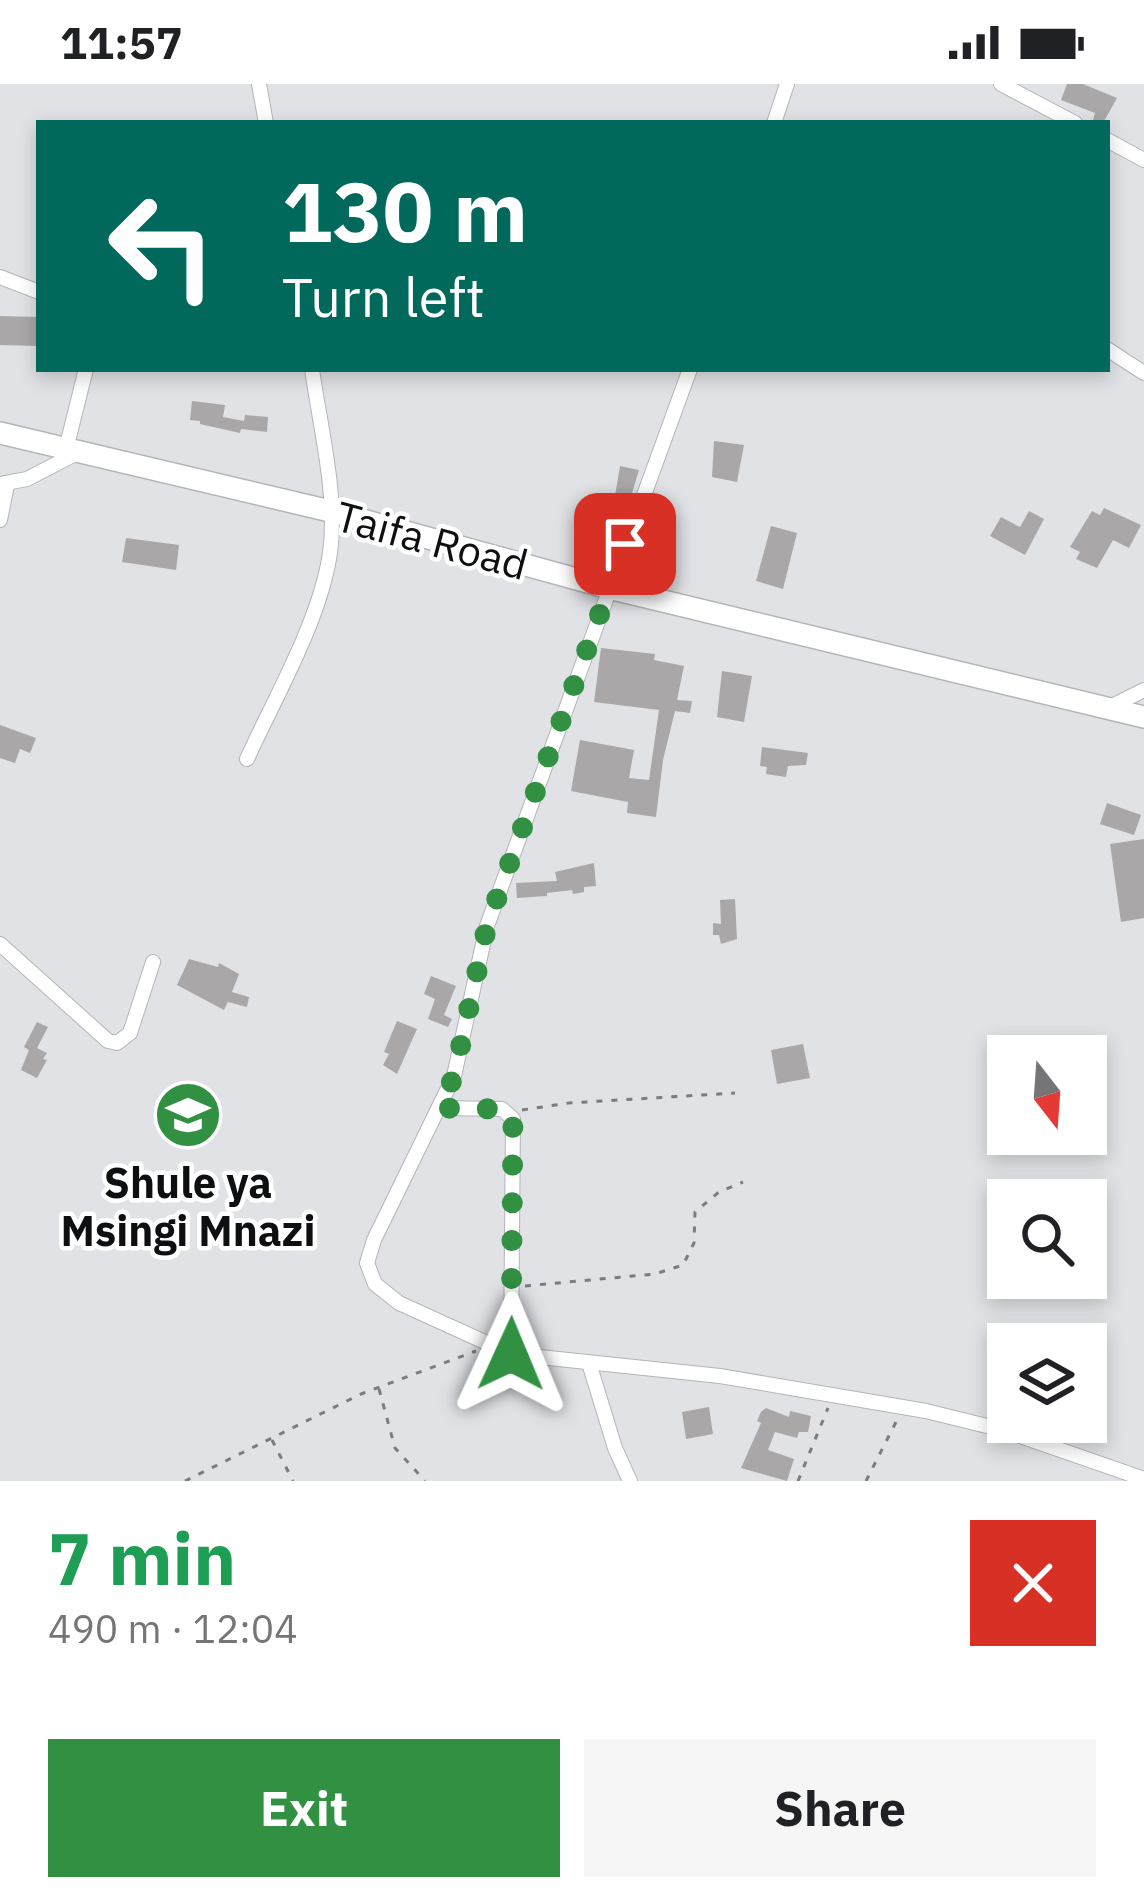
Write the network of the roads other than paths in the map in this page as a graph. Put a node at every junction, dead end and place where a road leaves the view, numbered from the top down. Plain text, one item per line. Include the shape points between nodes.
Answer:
1 (259, 84) edge
2 (787, 84) edge
3 (1001, 84) edge
4 (265, 120) edge
5 (776, 120) edge
6 (1070, 120) edge
7 (1110, 142) edge
8 (1144, 160) edge
9 (0, 278) edge
10 (36, 291) edge
11 (1110, 351) edge
12 (86, 372) edge
13 (312, 372) edge
14 (690, 372) edge
15 (1144, 373) edge
16 (0, 433) edge
17 (73, 451) junction
18 (4, 484) edge
19 (330, 512) junction
20 (0, 520) edge
21 (609, 588) junction
22 (1144, 690) edge
23 (1110, 707) junction
24 (1144, 717) edge
25 (248, 760) dead end
26 (0, 944) edge
27 (153, 962) dead end
28 (440, 1108) junction
29 (511, 1354) junction
30 (590, 1364) junction
31 (1144, 1479) edge
32 (630, 1481) edge

1 - 4 street
2 - 5 street
3 - 6 street
7 - 8 street
9 - 10 street
11 - 15 street
12 - 17 street
13 - 19 street
14 - 21 street
16 - 17 highway, Taifa Road
17 - 18 street
17 - 19 highway, Taifa Road
18 - 20 street
19 - 21 highway, Taifa Road
19 - 25 street via 324,584
21 - 23 highway, Taifa Road
21 - 28 street via 487,926
22 - 23 street
23 - 24 highway, Taifa Road
26 - 27 street via 108,1041 130,1033
28 - 29 street via 509,1112 513,1119
28 - 29 street via 374,1240 368,1274 399,1303
29 - 30 street
30 - 31 street via 720,1376 903,1408 1003,1430
30 - 32 street

